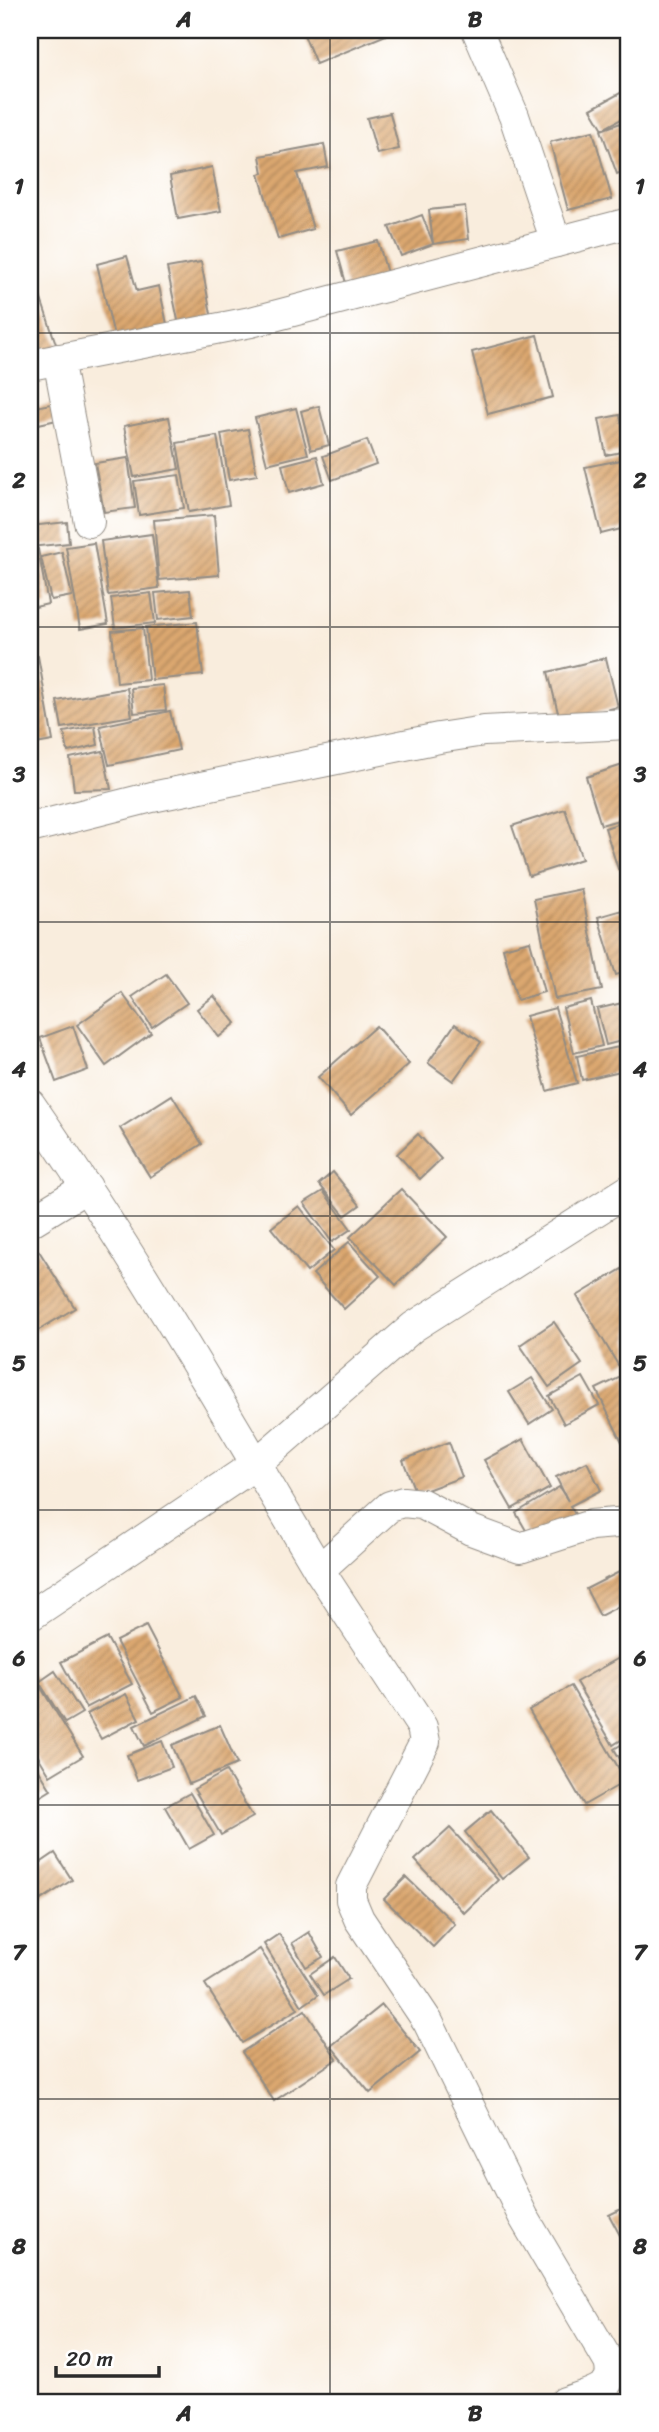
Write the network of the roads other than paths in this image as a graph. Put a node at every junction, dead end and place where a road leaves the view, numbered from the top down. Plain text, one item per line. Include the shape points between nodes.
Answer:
1 (477, 30) edge
2 (629, 223) edge
3 (556, 242) junction
4 (44, 362) edge
5 (89, 522) dead end
6 (629, 724) edge
7 (30, 828) edge
8 (30, 1104) edge
9 (87, 1187) junction
10 (629, 1190) edge
11 (30, 1222) edge
12 (256, 1464) junction
13 (629, 1522) edge
14 (319, 1570) junction
15 (30, 1616) edge
16 (565, 2402) edge

1 - 3 street via 514,116
2 - 3 street
3 - 4 street via 251,322
4 - 5 street
6 - 7 street via 439,738 152,797
8 - 9 street
9 - 11 street
9 - 12 street
10 - 12 street via 413,1327
12 - 14 street
12 - 15 street
13 - 14 street via 592,1525 520,1548 471,1530 422,1504 403,1502 390,1506
14 - 16 street via 422,1727 425,1742 351,1886 351,1900 428,2022 523,2216 609,2362 610,2381 602,2389

